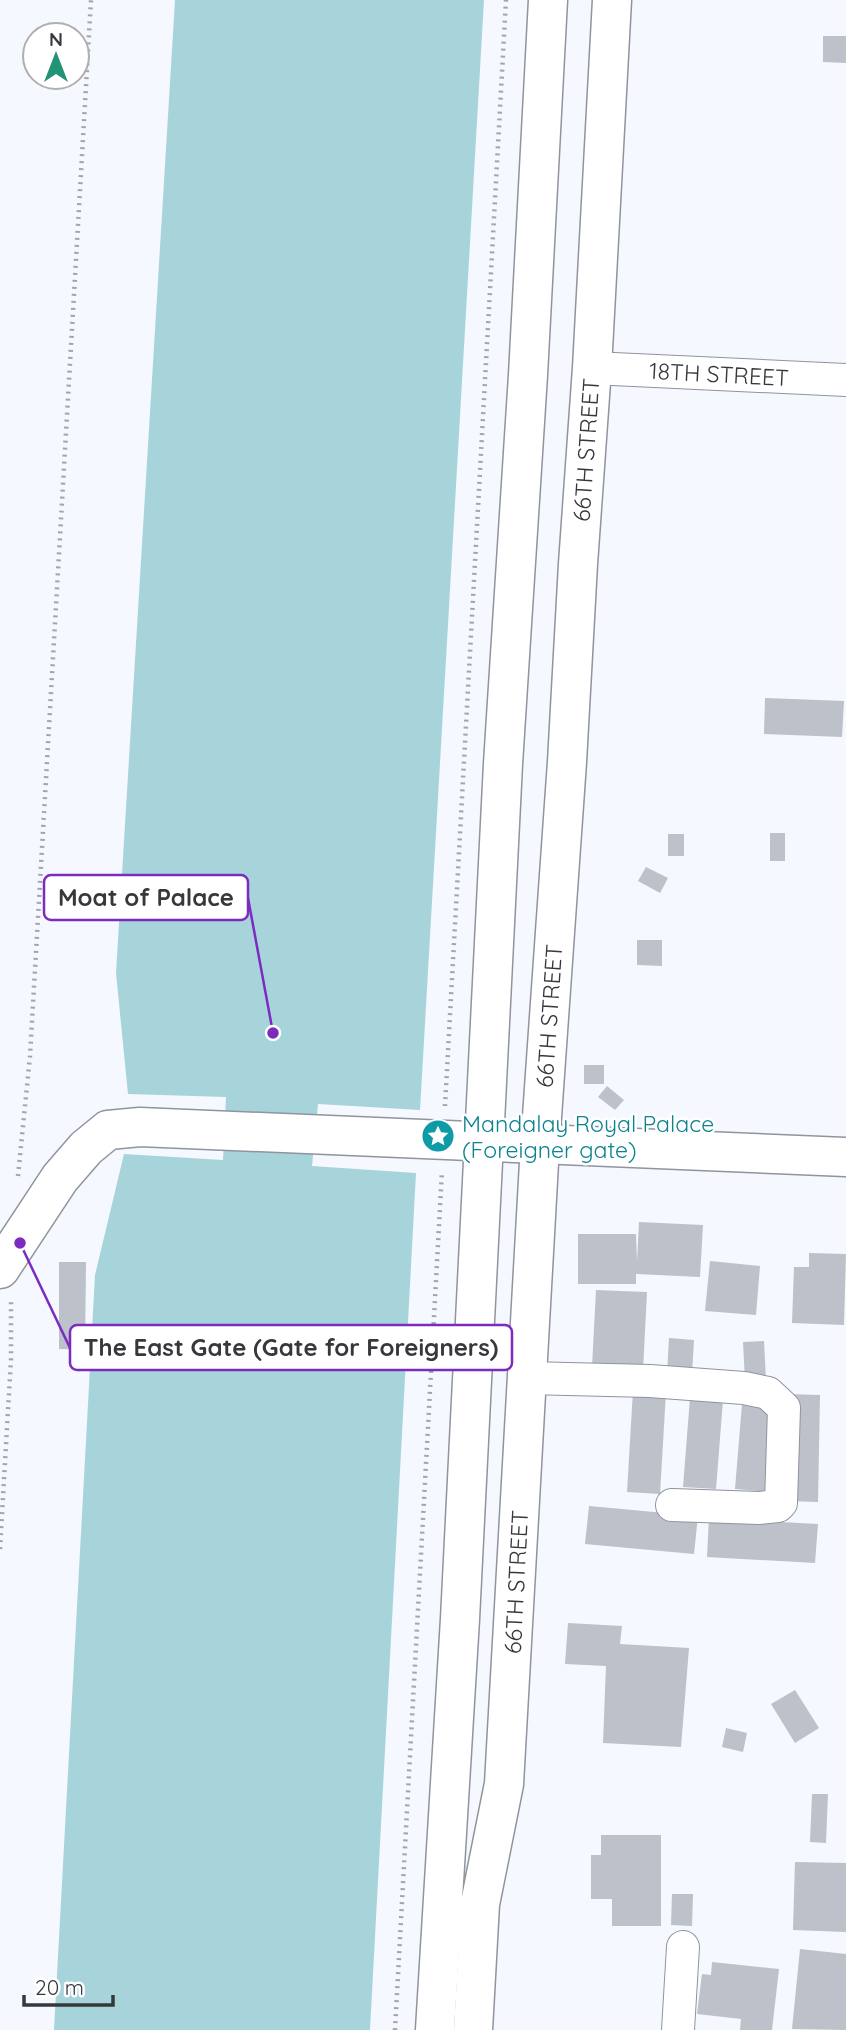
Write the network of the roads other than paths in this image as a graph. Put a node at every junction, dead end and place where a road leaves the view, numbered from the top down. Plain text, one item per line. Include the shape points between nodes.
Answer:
1 (548, 0) edge
2 (612, 0) edge
3 (592, 368) junction
4 (846, 380) edge
5 (483, 1142) junction
6 (540, 1145) junction
7 (846, 1157) edge
8 (5, 1262) edge
9 (527, 1378) junction
10 (672, 1505) dead end
11 (683, 1947) dead end
12 (435, 2030) edge
13 (473, 2030) edge
14 (678, 2030) edge

1 - 5 main road
2 - 3 main road, 66TH STREET
3 - 4 street, 18TH STREET
3 - 6 main road, 66TH STREET
5 - 6 main road
5 - 8 main road via 161,1128 108,1130 60,1178
5 - 12 main road
6 - 7 main road
6 - 9 main road, 66TH STREET
9 - 10 street via 744,1388 768,1393 780,1403 784,1408 778,1506
9 - 13 main road, 66TH STREET via 504,1784 480,1904
11 - 14 street

